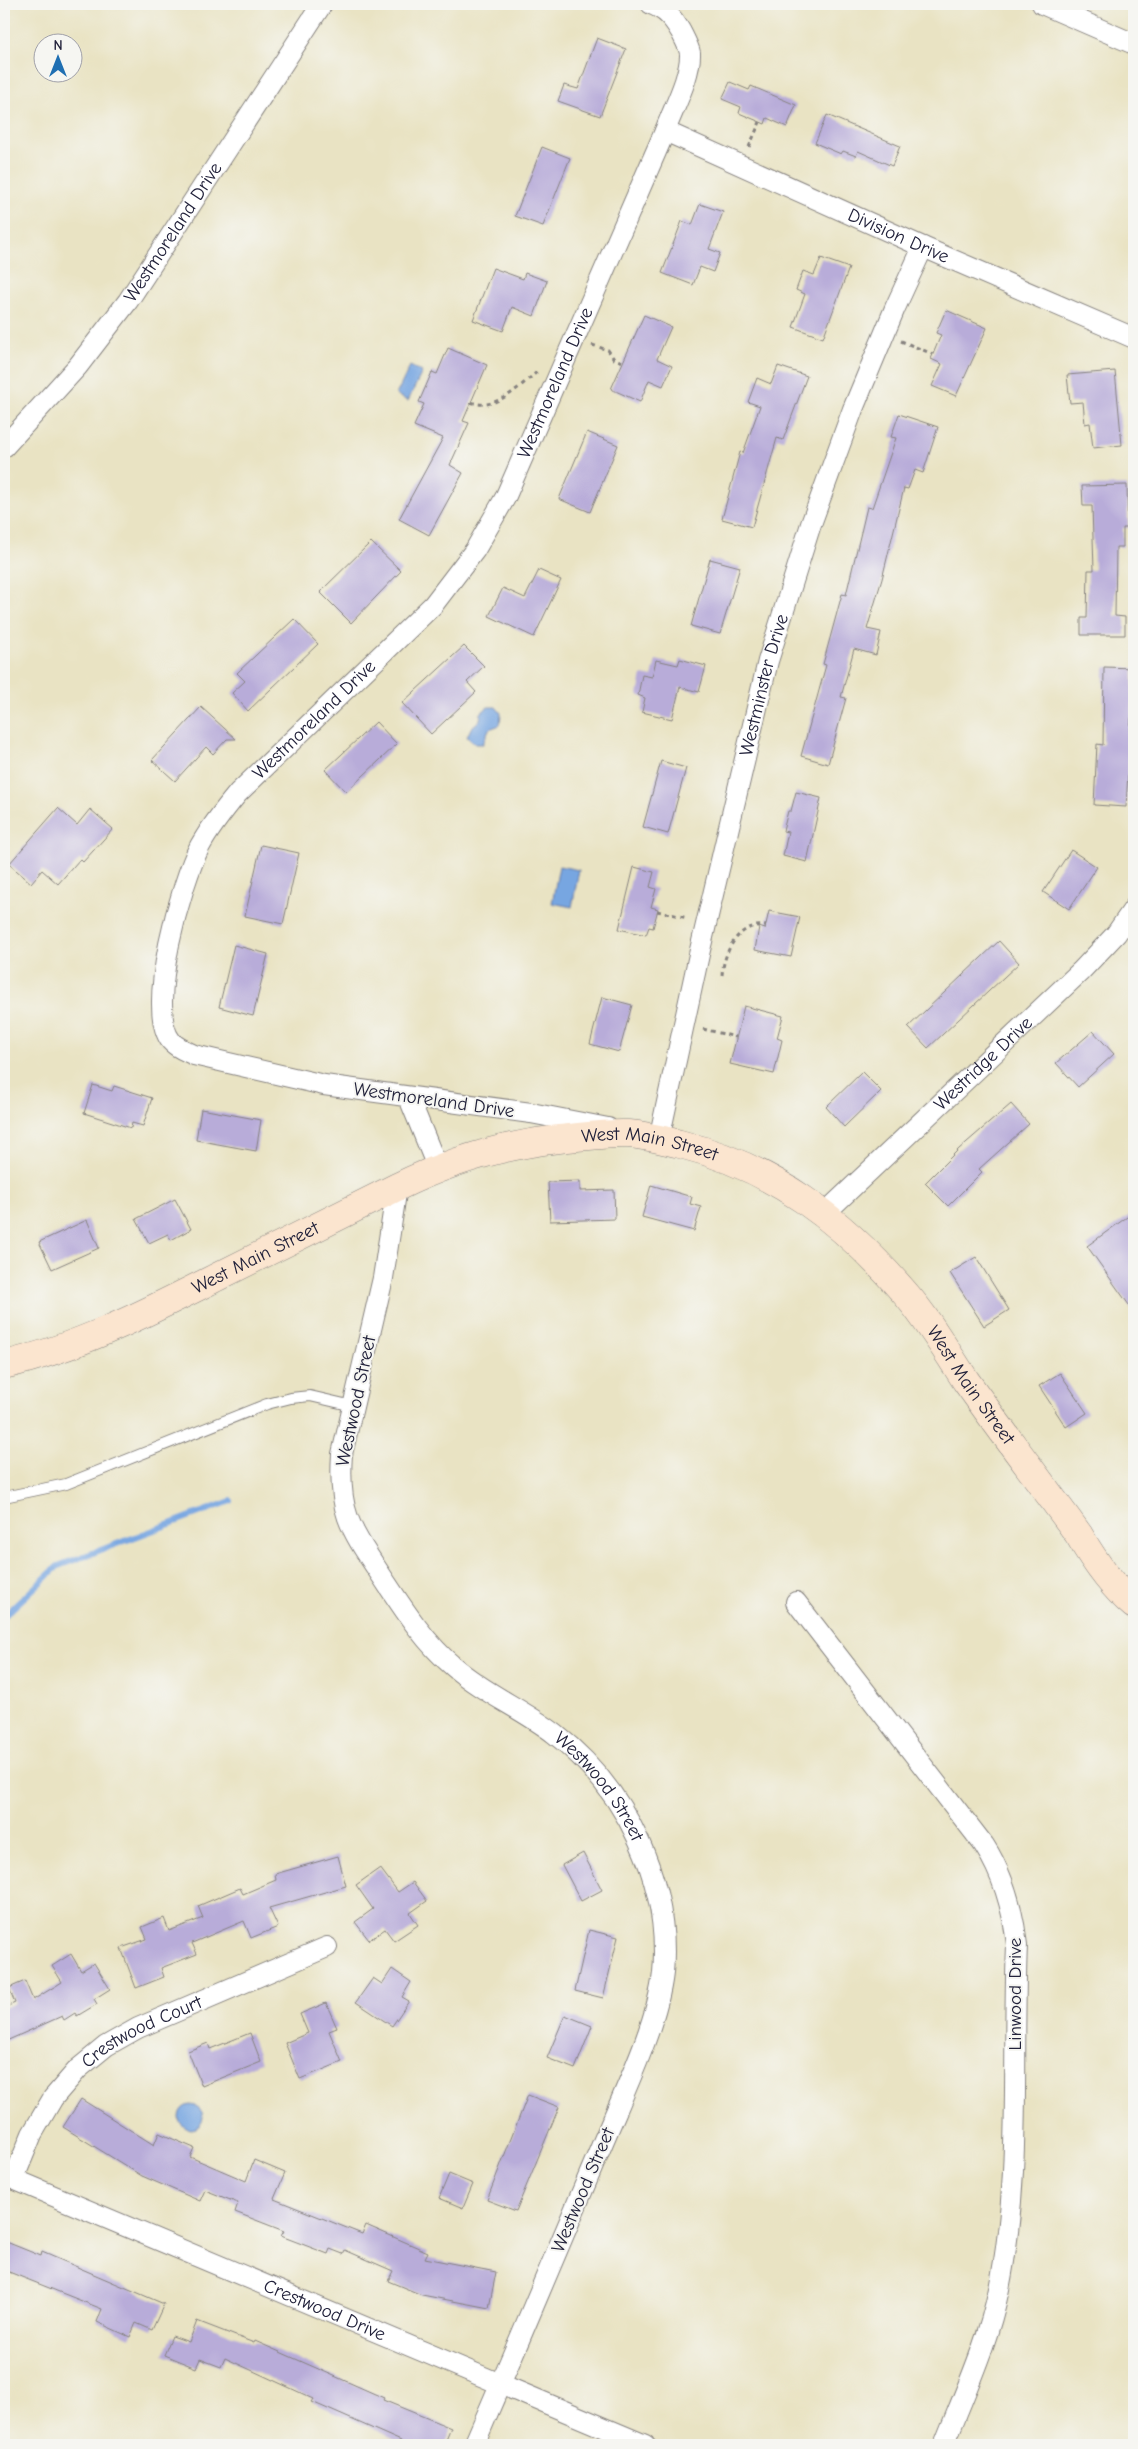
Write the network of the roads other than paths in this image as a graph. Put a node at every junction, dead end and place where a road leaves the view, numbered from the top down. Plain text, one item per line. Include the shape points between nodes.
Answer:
1 (322, 4) edge
2 (651, 4) edge
3 (1042, 4) edge
4 (1134, 44) edge
5 (665, 131) junction
6 (923, 248) junction
7 (1134, 338) edge
8 (4, 447) edge
9 (1134, 908) edge
10 (409, 1098) junction
11 (629, 1134) junction
12 (659, 1139) junction
13 (438, 1169) junction
14 (397, 1187) junction
15 (824, 1214) junction
16 (4, 1365) edge
17 (353, 1406) junction
18 (4, 1497) edge
19 (796, 1602) dead end
20 (1134, 1605) edge
21 (327, 1947) dead end
22 (9, 2177) edge
23 (501, 2383) junction
24 (474, 2445) edge
25 (645, 2445) edge
26 (944, 2445) edge

1 - 8 street, Westmoreland Drive via 128,301 78,366
2 - 5 street, Westmoreland Drive via 674,20 690,52 688,70
3 - 4 street
5 - 6 street, Division Drive
5 - 10 street, Westmoreland Drive via 505,498 485,536 433,605 234,798 216,820 186,878 175,918 166,963 164,1026 171,1041 181,1049 228,1064 324,1085
6 - 7 street, Division Drive
6 - 12 street, Westminster Drive via 854,409 811,524 768,661
9 - 15 street, Westridge Drive via 1116,934 1081,971
10 - 11 street, Westmoreland Drive via 531,1113
10 - 13 street
11 - 12 main road, West Main Street
11 - 13 main road, West Main Street via 537,1142 494,1151
12 - 15 main road, West Main Street via 711,1152 749,1167
13 - 14 main road, West Main Street
14 - 16 main road, West Main Street via 90,1339
14 - 17 street, Westwood Street via 383,1278
15 - 20 main road, West Main Street via 864,1248 905,1293 1110,1582
17 - 18 lane via 310,1396 267,1404 66,1484
17 - 23 street, Westwood Street via 342,1454 340,1480 352,1532 411,1620 452,1666 483,1690 555,1734 585,1761 611,1792 629,1820 658,1897 663,1935 662,1973 656,2007
19 - 26 street, Linwood Drive via 984,1845 1005,1886 1014,1918 1017,1945 1015,2123 1008,2234 999,2290 982,2350
21 - 22 street, Crestwood Court via 138,2028 106,2046 78,2069 53,2098
22 - 23 street, Crestwood Drive
23 - 24 street, Westwood Street
23 - 25 street, Crestwood Drive

